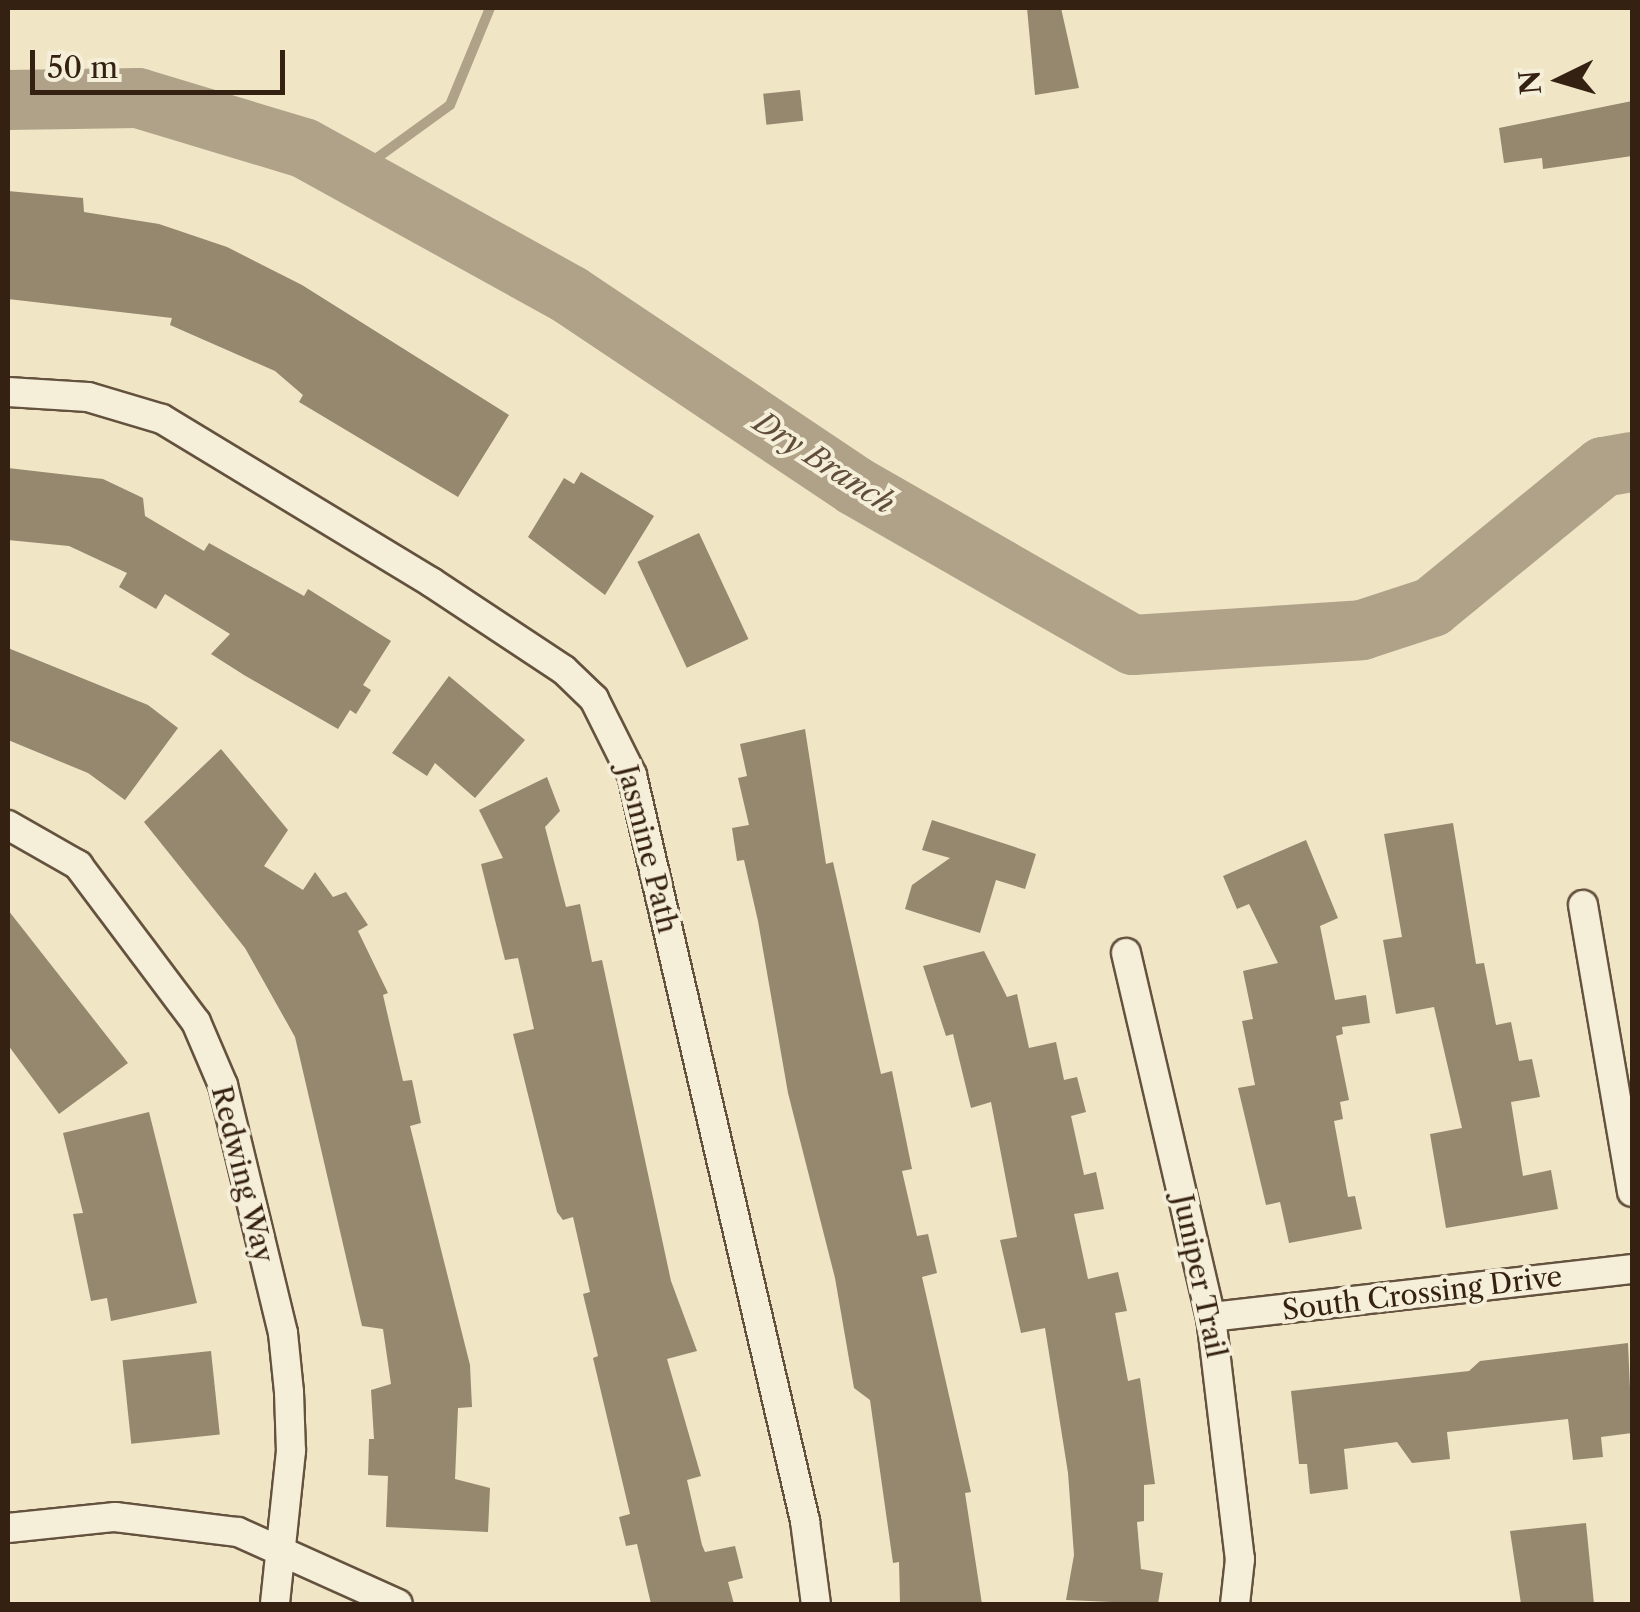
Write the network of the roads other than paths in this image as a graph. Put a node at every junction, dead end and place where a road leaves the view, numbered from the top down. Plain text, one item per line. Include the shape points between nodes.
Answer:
1 (8, 392) edge
2 (8, 825) edge
3 (1582, 905) dead end
4 (1126, 953) dead end
5 (1632, 1192) edge
6 (1632, 1269) edge
7 (1211, 1317) junction
8 (8, 1528) edge
9 (283, 1547) junction
10 (275, 1604) edge
11 (398, 1604) edge
12 (816, 1604) edge
13 (1235, 1604) edge

1 - 12 street, Jasmine Path via 88,397 162,419 432,582 564,670 594,700 632,775 805,1521
2 - 9 street, Redwing Way via 78,865 196,1022 223,1085 282,1332 291,1451
3 - 5 street
4 - 7 street, Juniper Trail
6 - 7 street, South Crossing Drive
7 - 13 street, Juniper Trail via 1240,1559
8 - 9 street via 115,1517 178,1521
9 - 10 street, Redwing Way
9 - 11 street

